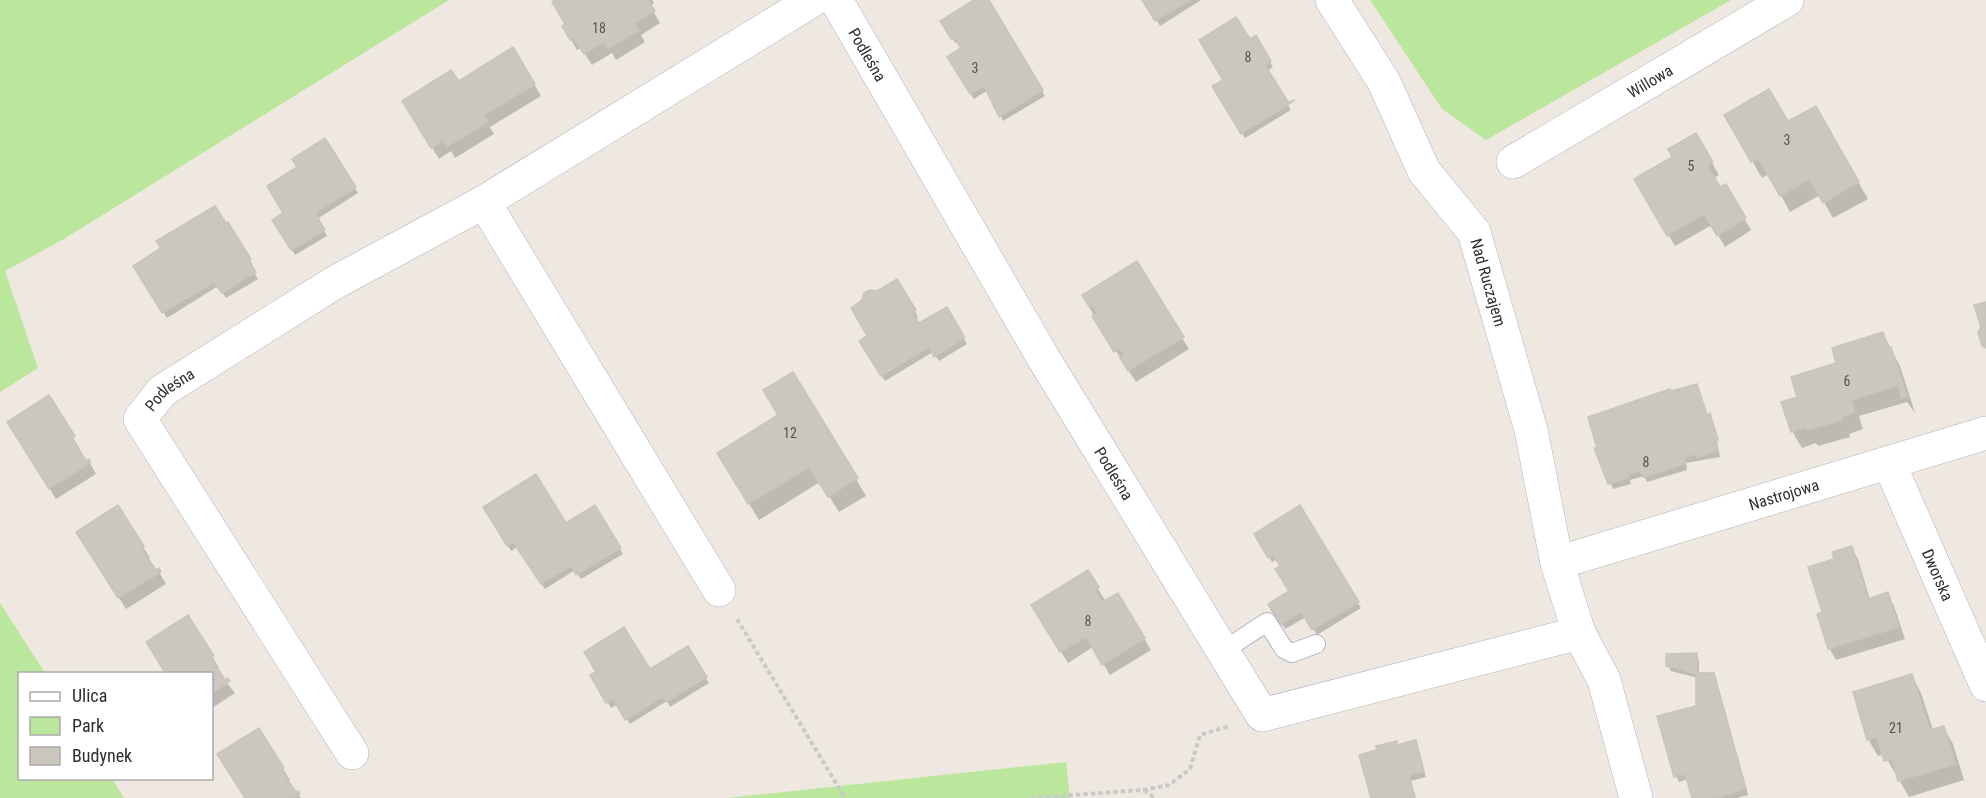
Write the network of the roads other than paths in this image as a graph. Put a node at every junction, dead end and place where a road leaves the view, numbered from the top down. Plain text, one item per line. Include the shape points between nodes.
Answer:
1 (813, 0) edge
2 (836, 0) edge
3 (1332, 0) edge
4 (1787, 0) edge
5 (1513, 162) dead end
6 (484, 202) junction
7 (1986, 433) edge
8 (1889, 463) junction
9 (1569, 559) junction
10 (719, 590) road end
11 (1579, 633) junction
12 (1316, 644) dead end
13 (1223, 651) junction
14 (1986, 685) edge
15 (352, 753) dead end
16 (1636, 798) edge

1 - 6 street, Podleśna
2 - 13 street, Podleśna via 1044,358
3 - 9 street, Nad Ruczajem via 1383,82 1424,171 1474,232
4 - 5 street, Willowa
6 - 10 street
6 - 15 street, Podleśna via 334,283 162,391 140,419
7 - 8 street, Nastrojowa
8 - 9 street, Nastrojowa
8 - 14 street, Dworska
9 - 11 street, Nad Ruczajem
11 - 13 street, Podleśna via 1262,715
11 - 16 street, Nad Ruczajem via 1604,680
12 - 13 lane via 1292,653 1284,649 1271,619

